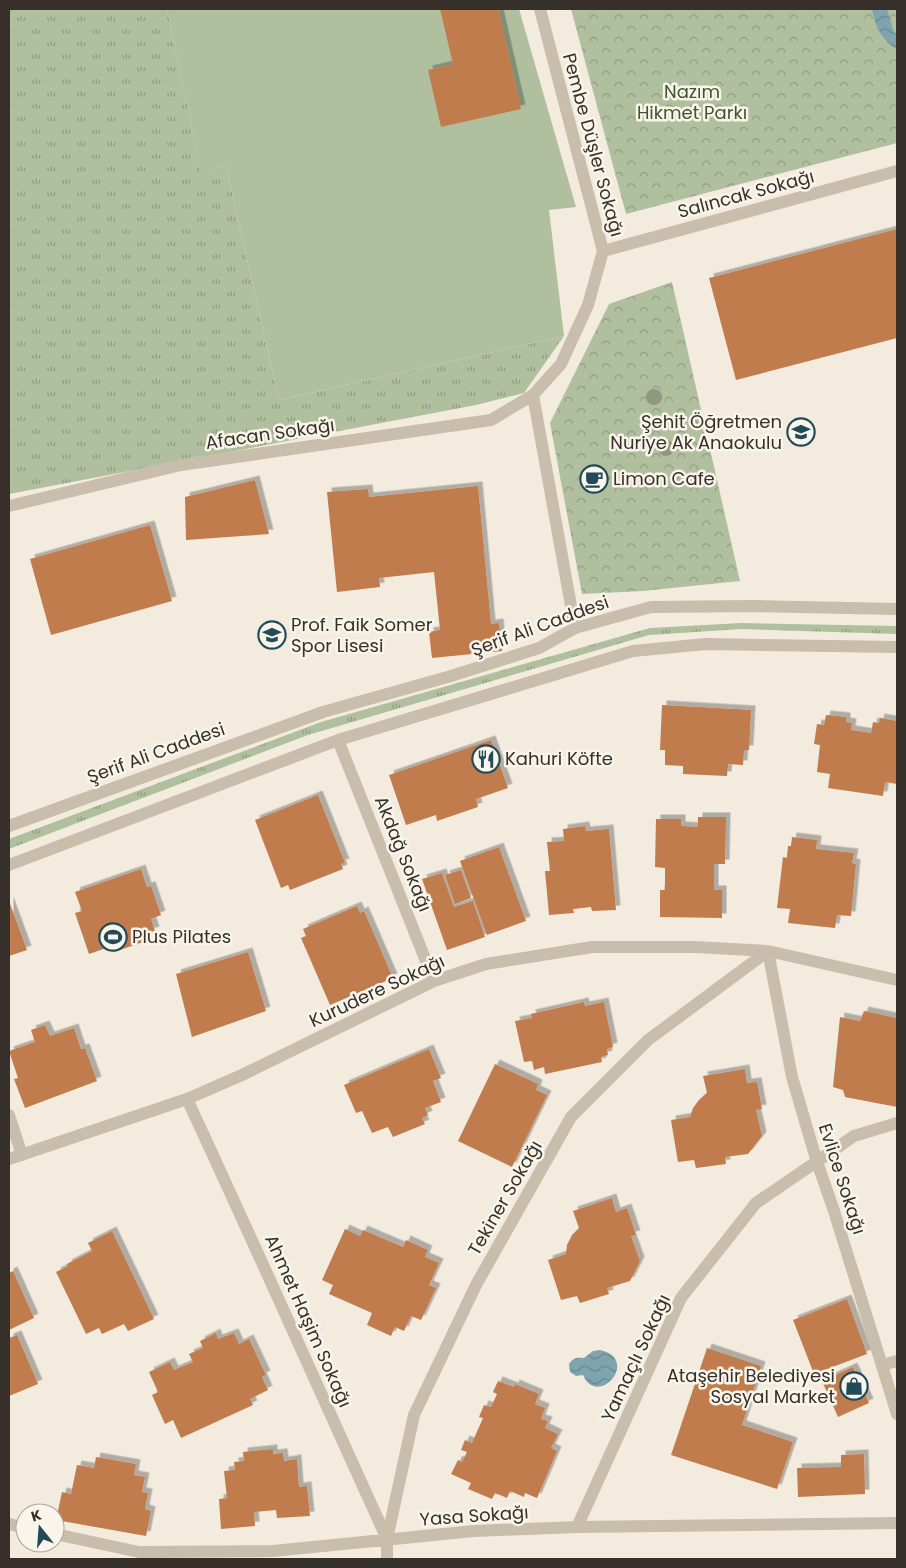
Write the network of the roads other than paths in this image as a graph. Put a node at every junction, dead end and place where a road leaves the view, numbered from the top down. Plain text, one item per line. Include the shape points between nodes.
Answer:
1 (540, 9) edge
2 (897, 171) edge
3 (603, 251) junction
4 (533, 395) junction
5 (9, 506) edge
6 (897, 609) edge
7 (575, 628) junction
8 (897, 647) edge
9 (338, 740) junction
10 (9, 826) edge
11 (9, 865) edge
12 (768, 952) junction
13 (897, 980) edge
14 (434, 981) junction
15 (187, 1099) junction
16 (9, 1115) edge
17 (897, 1123) edge
18 (22, 1155) junction
19 (9, 1159) edge
20 (817, 1162) junction
21 (897, 1361) edge
22 (882, 1365) junction
23 (897, 1414) edge
24 (897, 1522) edge
25 (577, 1527) junction
26 (65, 1536) edge
27 (387, 1539) junction
28 (388, 1559) edge

1 - 3 street, Pembe Düşler Sokağı
2 - 3 street, Salıncak Sokağı
3 - 4 street, Pembe Düşler Sokağı via 588,305 561,364
4 - 5 street, Afacan Sokağı via 491,420 181,465
4 - 7 street
6 - 7 street, Şerif Ali Caddesi via 651,607
7 - 10 street, Şerif Ali Caddesi via 539,648 323,712
8 - 9 street via 706,644 633,652
9 - 11 street
9 - 14 street, Akdağ Sokağı
12 - 13 street, Kurudere Sokağı
12 - 14 street, Kurudere Sokağı via 695,947 592,947 486,964
12 - 20 street, Evlice Sokağı via 792,1077
12 - 27 street, Tekiner Sokağı via 648,1040 571,1117 476,1285 414,1415
14 - 15 street, Kurudere Sokağı
15 - 18 street, Kurudere Sokağı
15 - 27 street, Ahmet Haşim Sokağı
16 - 18 street
17 - 20 street, Yamaçlı Sokağı via 854,1136
18 - 19 street, Kurudere Sokağı
20 - 22 street, Evlice Sokağı
20 - 25 street, Yamaçlı Sokağı via 756,1203 681,1298
21 - 22 street
22 - 23 street, Evlice Sokağı
24 - 25 street, Yasa Sokağı
25 - 27 street, Yasa Sokağı via 474,1531
26 - 27 street, Yasa Sokağı via 139,1552 273,1551
27 - 28 street, Ahmet Haşim Sokağı

